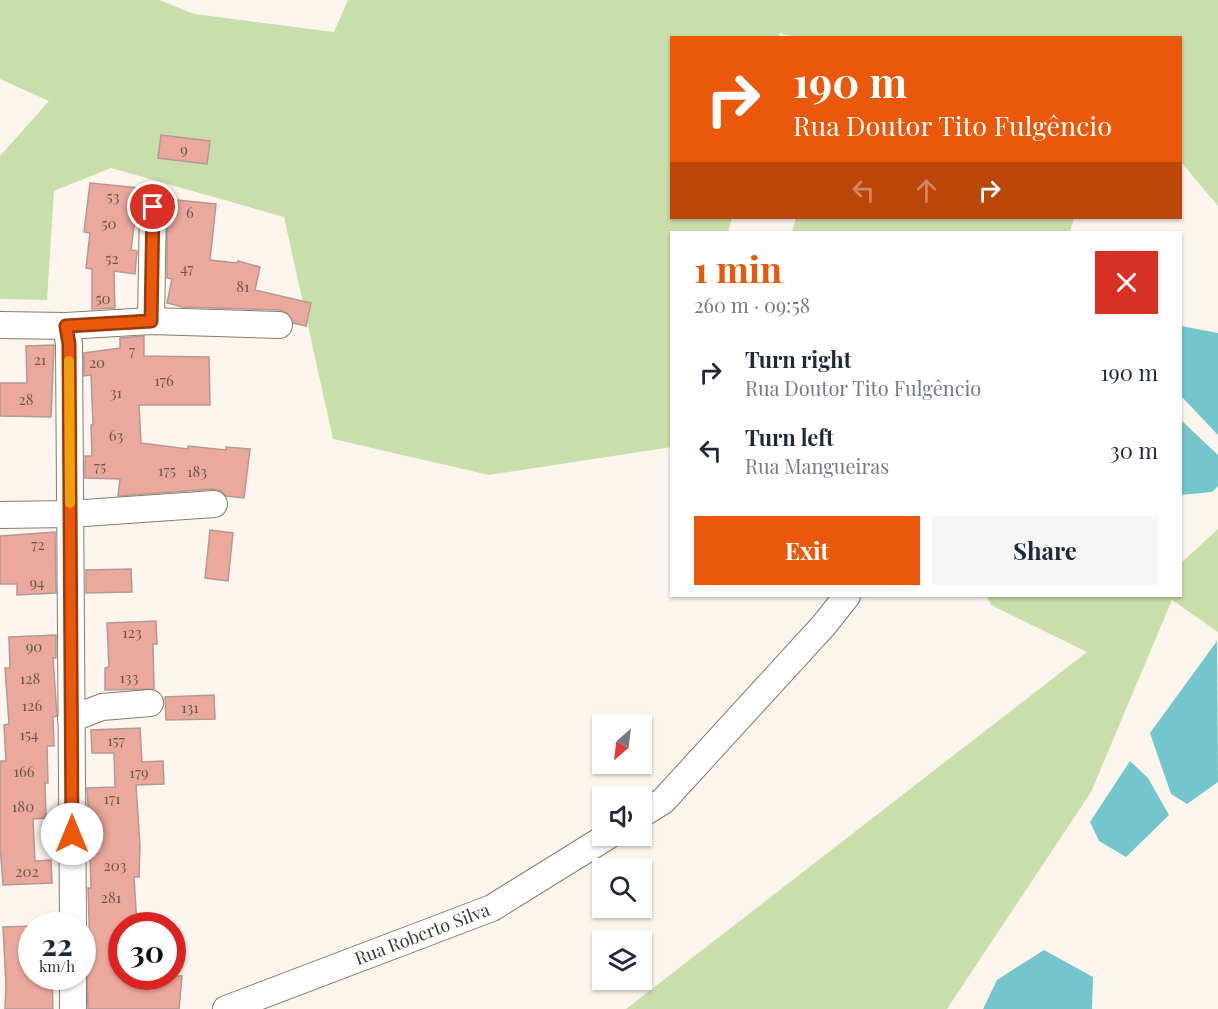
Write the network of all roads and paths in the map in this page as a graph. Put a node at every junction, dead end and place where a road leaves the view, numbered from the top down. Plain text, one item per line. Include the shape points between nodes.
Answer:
1 (153, 207) dead end
2 (151, 321) junction
3 (0, 325) edge
4 (279, 325) dead end
5 (66, 326) junction
6 (214, 504) dead end
7 (70, 514) junction
8 (0, 515) edge
9 (846, 597) edge
10 (150, 703) dead end
11 (71, 719) junction
12 (652, 808) edge
13 (592, 846) edge
14 (73, 912) edge
15 (73, 990) edge
16 (73, 1009) edge
17 (226, 1009) edge

1 - 2 street
2 - 4 street
2 - 5 street
3 - 5 street
5 - 7 street
6 - 7 street
7 - 8 street
7 - 11 street
9 - 12 street via 663,801
10 - 11 street via 102,707
11 - 14 street
13 - 17 street, Rua Roberto Silva via 492,908
15 - 16 street

